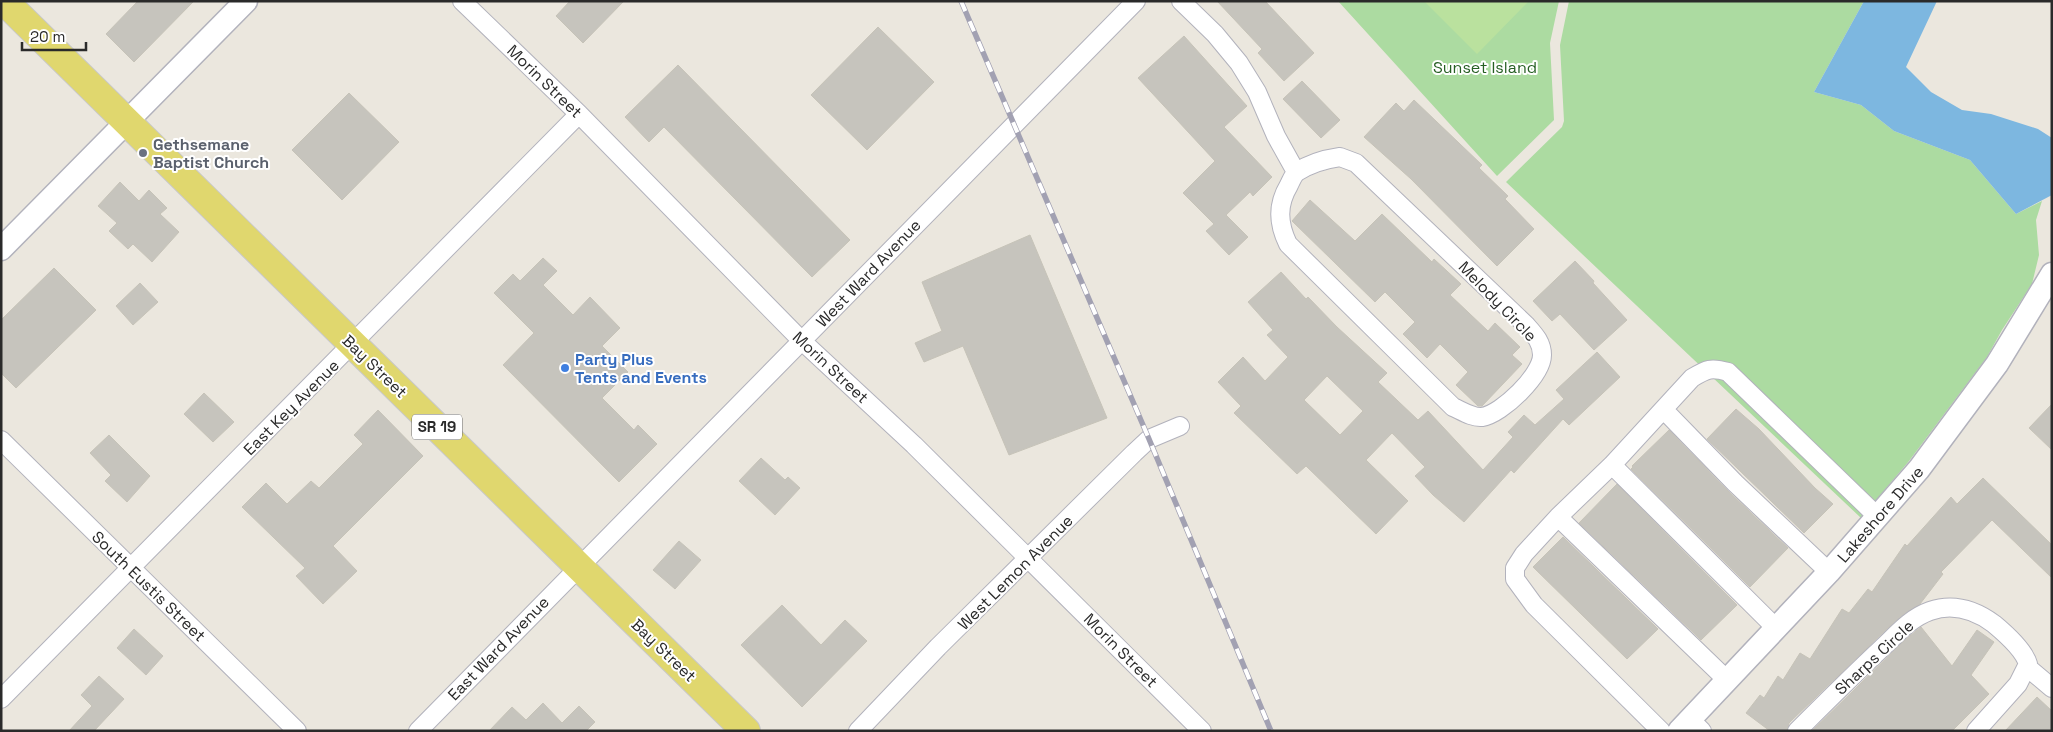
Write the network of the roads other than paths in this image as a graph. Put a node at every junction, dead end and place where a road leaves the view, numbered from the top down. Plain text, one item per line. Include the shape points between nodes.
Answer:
1 (4, 1) edge
2 (246, 1) edge
3 (462, 1) edge
4 (1136, 1) edge
5 (1181, 1) edge
6 (579, 114) junction
7 (127, 123) junction
8 (1296, 172) junction
9 (1, 249) edge
10 (2052, 274) edge
11 (802, 341) junction
12 (353, 345) junction
13 (1664, 410) junction
14 (1180, 426) dead end
15 (1, 440) edge
16 (1612, 464) junction
17 (1558, 517) junction
18 (1878, 517) junction
19 (1029, 558) junction
20 (579, 566) junction
21 (131, 568) junction
22 (1829, 572) junction
23 (1776, 628) junction
24 (2027, 667) junction
25 (1727, 680) junction
26 (2052, 688) edge
27 (1, 699) edge
28 (1690, 727) edge
29 (297, 731) edge
30 (418, 731) edge
31 (746, 731) edge
32 (858, 731) edge
33 (1202, 731) edge
34 (1661, 731) edge
35 (1797, 731) edge
36 (1976, 731) edge

1 - 7 main road, Bay Street / SR 19
2 - 7 street
3 - 6 street, Morin Street
4 - 11 street, West Ward Avenue
5 - 8 street via 1239,63 1257,92
6 - 11 street, Morin Street
6 - 12 street, East Key Avenue
7 - 9 street
7 - 12 main road, Bay Street / SR 19
8 - 8 street, Melody Circle via 1328,159 1340,157 1356,162 1535,335 1542,354 1536,374 1497,411 1483,417 1474,417 1453,407 1288,244 1281,229 1279,211 1282,196
10 - 18 street, Lakeshore Drive via 1997,364 1919,470
11 - 19 street, Morin Street
11 - 20 street, West Ward Avenue
12 - 20 main road, Bay Street / SR 19
12 - 21 street, East Key Avenue
13 - 16 street
13 - 18 street via 1692,378 1705,370 1715,368 1728,372
13 - 22 street
14 - 19 street, West Lemon Avenue via 1149,439
15 - 21 street, South Eustis Street
16 - 17 street
16 - 23 street
17 - 25 street
17 - 34 street via 1524,554 1515,568 1515,579 1534,605
18 - 22 street, Lakeshore Drive
19 - 32 street, West Lemon Avenue
19 - 33 street, Morin Street
20 - 30 street, East Ward Avenue
20 - 31 main road, Bay Street / SR 19
21 - 27 street, East Key Avenue
21 - 29 street, South Eustis Street
22 - 23 street, Lakeshore Drive
23 - 25 street, Lakeshore Drive
24 - 26 street, Sharps Circle
24 - 35 street, Sharps Circle via 2026,657 1984,617 1961,608 1929,611 1912,620
24 - 36 street via 2018,684
25 - 28 street, Lakeshore Drive

